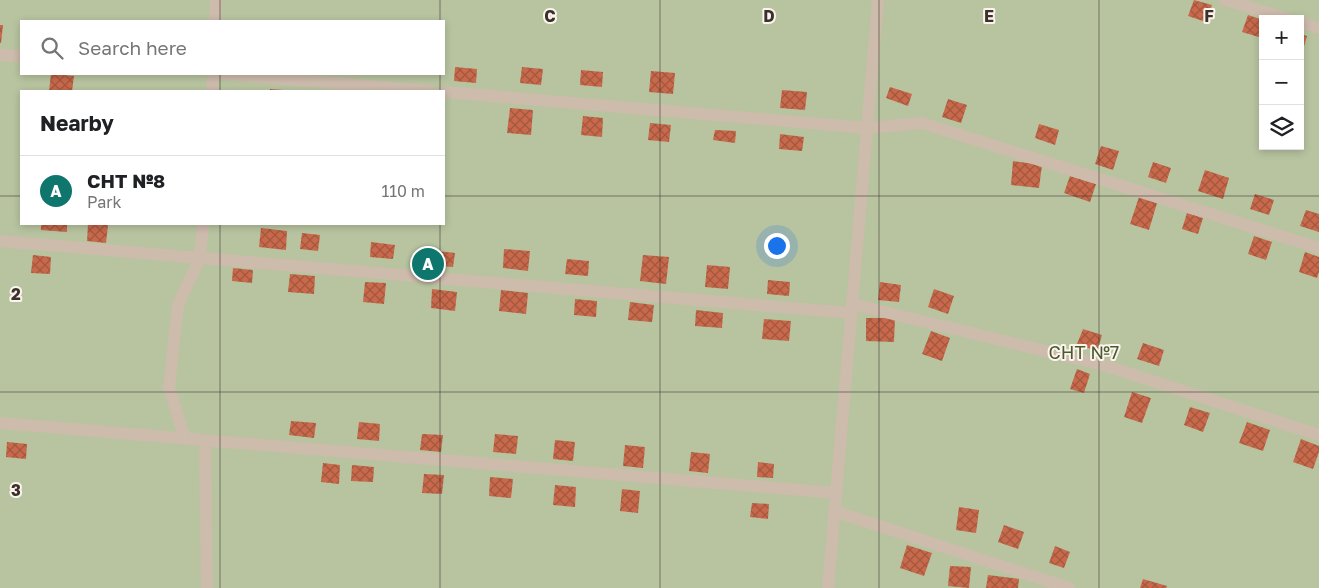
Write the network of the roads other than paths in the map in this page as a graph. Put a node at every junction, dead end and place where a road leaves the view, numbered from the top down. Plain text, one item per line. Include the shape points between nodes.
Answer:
1 (216, 0) edge
2 (878, 0) edge
3 (1224, 0) edge
4 (1275, 15) edge
5 (215, 20) edge
6 (1304, 23) edge
7 (1319, 28) edge
8 (0, 55) edge
9 (20, 56) edge
10 (213, 75) edge
11 (236, 75) edge
12 (212, 90) edge
13 (418, 90) edge
14 (445, 92) edge
15 (867, 128) junction
16 (203, 225) edge
17 (0, 241) edge
18 (1319, 248) edge
19 (200, 258) junction
20 (852, 309) junction
21 (0, 424) edge
22 (1319, 435) edge
23 (185, 439) junction
24 (206, 440) junction
25 (836, 493) junction
26 (834, 511) junction
27 (207, 588) edge
28 (828, 588) edge
29 (1069, 588) edge

1 - 5 street
2 - 15 street
3 - 4 street
6 - 7 street
8 - 9 street
10 - 12 street
11 - 13 street
14 - 15 street
15 - 18 street via 922,123
15 - 20 street
16 - 19 street
17 - 19 street
19 - 20 street
19 - 23 street via 178,305 169,388
20 - 22 street via 1103,365
20 - 25 street
21 - 23 street
23 - 24 street
24 - 25 street
24 - 27 street
25 - 26 street
26 - 28 street
26 - 29 street

